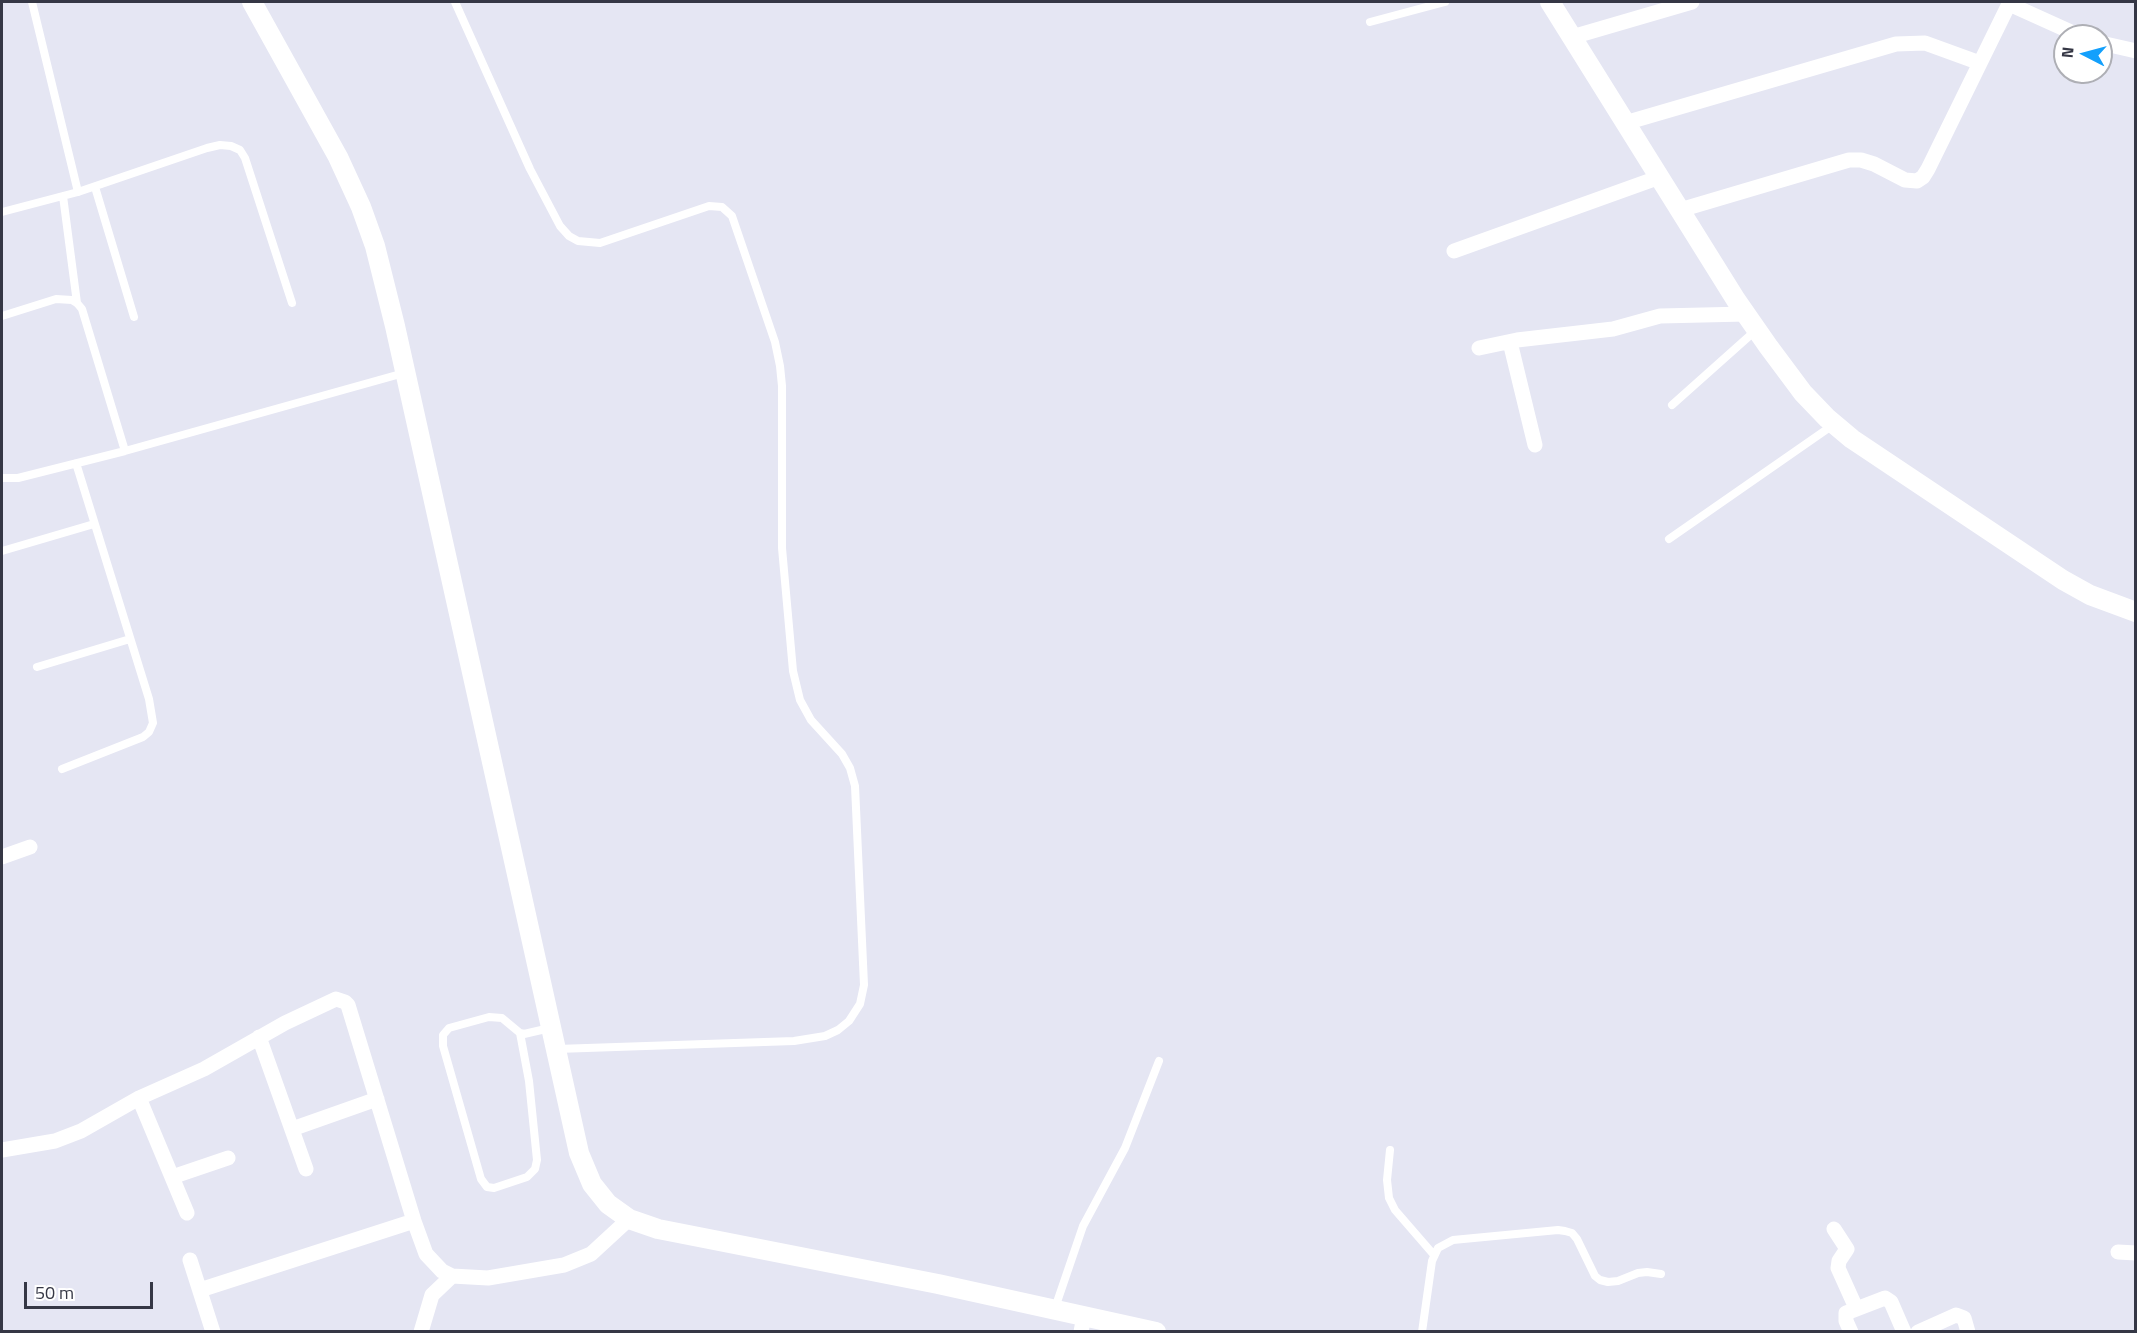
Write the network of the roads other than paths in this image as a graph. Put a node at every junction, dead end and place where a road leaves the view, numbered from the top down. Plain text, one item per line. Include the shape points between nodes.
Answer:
1 (32, 2) edge
2 (252, 2) edge
3 (455, 2) edge
4 (1445, 2) edge
5 (1550, 2) edge
6 (1692, 2) edge
7 (2010, 3) edge
8 (1370, 22) dead end
9 (2055, 24) edge
10 (1572, 38) junction
11 (2113, 46) edge
12 (2136, 51) edge
13 (1980, 63) junction
14 (1640, 119) junction
15 (1660, 177) junction
16 (95, 187) junction
17 (78, 192) junction
18 (63, 196) junction
19 (1694, 206) junction
20 (2, 212) edge
21 (1454, 251) dead end
22 (77, 303) junction
23 (292, 303) dead end
24 (2, 316) edge
25 (134, 317) dead end
26 (1751, 322) junction
27 (1510, 342) junction
28 (1479, 348) dead end
29 (405, 373) junction
30 (1672, 405) dead end
31 (1834, 424) junction
32 (1535, 445) dead end
33 (125, 451) junction
34 (76, 463) junction
35 (2, 478) edge
36 (94, 524) junction
37 (1669, 538) dead end
38 (2, 551) edge
39 (2136, 612) edge
40 (130, 639) junction
41 (37, 667) dead end
42 (62, 769) dead end
43 (30, 847) dead end
44 (2, 857) edge
45 (551, 1028) junction
46 (520, 1033) junction
47 (260, 1037) junction
48 (556, 1049) junction
49 (1159, 1061) dead end
50 (139, 1098) junction
51 (377, 1099) junction
52 (292, 1129) junction
53 (2, 1150) edge
54 (1390, 1150) dead end
55 (228, 1158) dead end
56 (306, 1169) dead end
57 (172, 1177) junction
58 (187, 1213) dead end
59 (629, 1219) junction
60 (414, 1221) junction
61 (1834, 1229) dead end
62 (2118, 1252) dead end
63 (2136, 1253) edge
64 (1434, 1255) junction
65 (190, 1260) dead end
66 (1661, 1274) dead end
67 (452, 1276) junction
68 (200, 1290) junction
69 (1856, 1308) junction
70 (1054, 1309) junction
71 (1083, 1324) edge
72 (424, 1330) edge
73 (213, 1332) edge
74 (1156, 1332) edge
75 (1422, 1332) edge
76 (1851, 1332) edge
77 (1904, 1332) edge
78 (1918, 1332) edge
79 (1968, 1332) edge

1 - 17 lane
2 - 29 street via 338,157 361,207 386,286
3 - 48 lane via 530,169 569,236 600,243 708,206 722,207 732,216 780,366 782,548 793,671 800,700 811,720 842,753 855,786 864,985 860,1004 849,1021 825,1036 794,1041
4 - 8 lane
5 - 10 street
6 - 10 street
7 - 9 street
7 - 13 street
10 - 14 street
11 - 12 street
13 - 14 street via 1925,43 1896,44
13 - 19 street via 1928,169 1917,181 1905,180 1861,160 1848,160
14 - 15 street
15 - 19 street
15 - 21 street
16 - 17 lane
16 - 23 lane via 207,148 231,146 240,150
16 - 25 lane
17 - 18 lane
18 - 20 lane
18 - 22 lane
19 - 26 street
22 - 24 lane via 56,299
22 - 33 lane
26 - 27 street via 1672,315 1613,329
26 - 30 lane
26 - 31 street via 1803,393
27 - 28 street
27 - 32 street
29 - 33 lane
29 - 45 street
31 - 37 lane
31 - 39 street via 2063,580
33 - 34 lane
34 - 35 lane via 18,478
34 - 36 lane
36 - 38 lane
36 - 40 lane
40 - 41 lane
40 - 42 lane via 152,712 149,732 134,742
43 - 44 street
45 - 46 lane
45 - 48 street
46 - 46 lane via 496,1017 449,1028 443,1035 481,1179 487,1187 527,1178 537,1160
47 - 50 street via 204,1069
47 - 51 street via 332,1000 345,1002
47 - 52 street
48 - 59 street via 579,1153 592,1184 608,1204
49 - 70 lane via 1125,1148 1083,1226
50 - 53 street via 68,1137
50 - 57 street
51 - 52 street
51 - 60 street
52 - 56 street
54 - 64 lane via 1389,1198
55 - 57 street
57 - 58 street
59 - 67 street via 600,1248 564,1265 488,1278
59 - 70 street via 658,1229
60 - 67 street via 430,1259
60 - 68 street
61 - 69 street via 1847,1249 1838,1268
62 - 63 street
64 - 66 lane via 1453,1240 1558,1230 1572,1233 1594,1276 1600,1280 1618,1281 1647,1272
64 - 75 lane
65 - 68 street
67 - 72 street via 432,1295
68 - 73 street
69 - 76 street via 1845,1315
69 - 77 street via 1881,1298 1889,1299
70 - 71 street
71 - 74 street
78 - 79 street via 1956,1314 1964,1318

